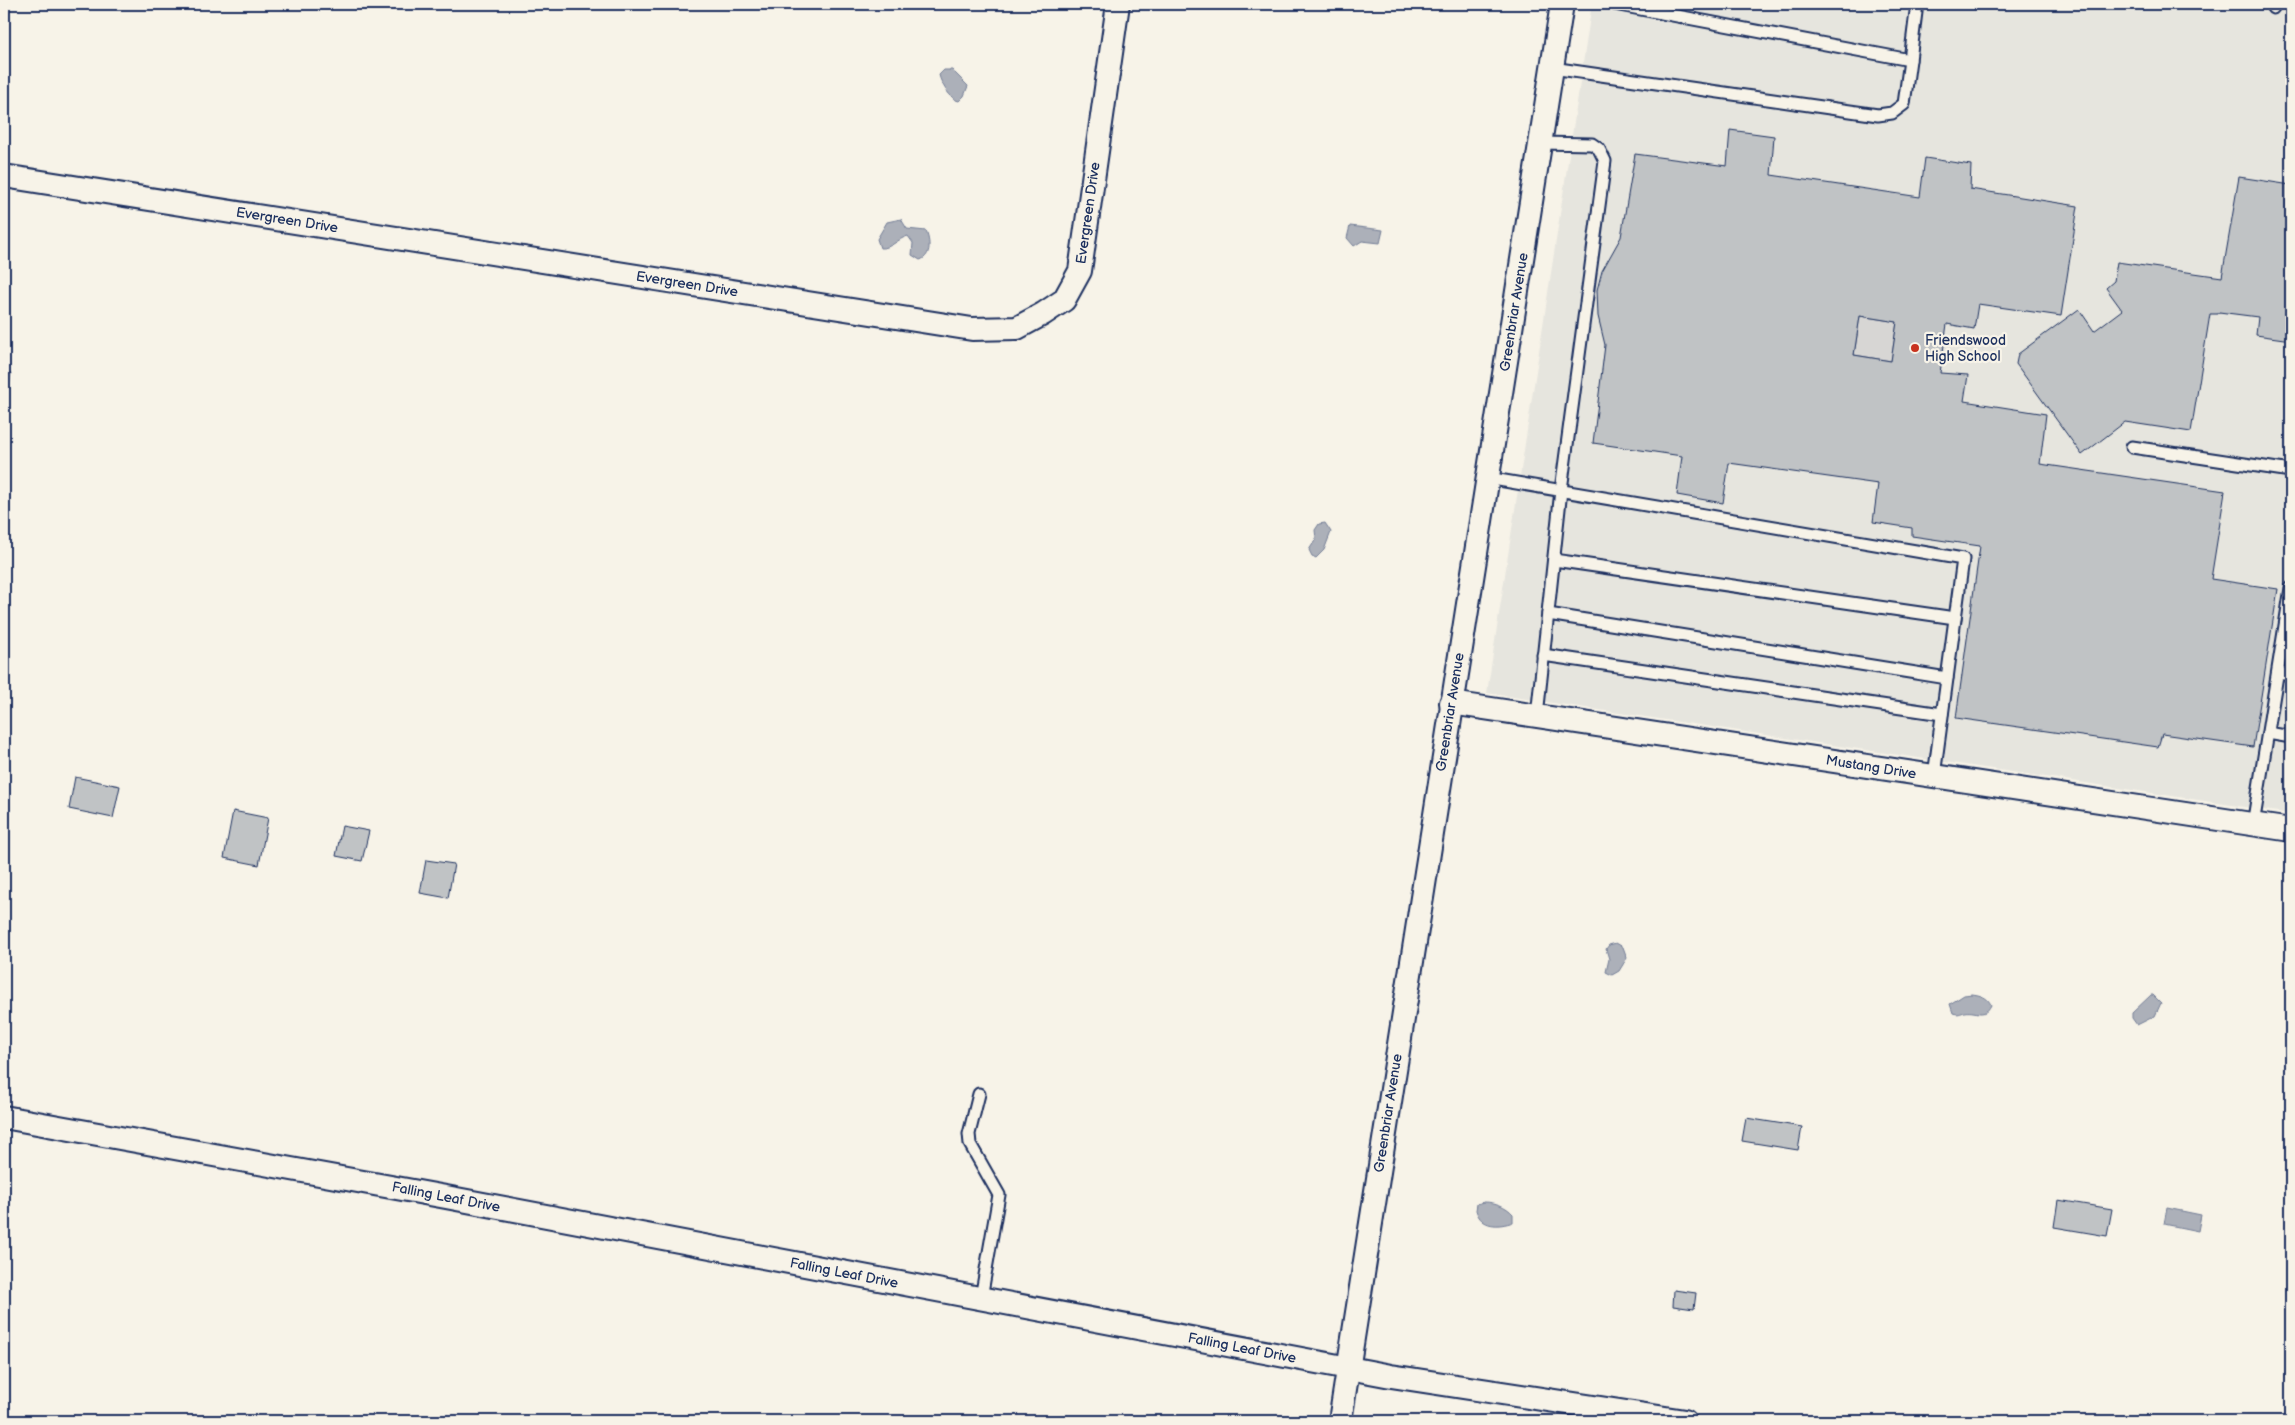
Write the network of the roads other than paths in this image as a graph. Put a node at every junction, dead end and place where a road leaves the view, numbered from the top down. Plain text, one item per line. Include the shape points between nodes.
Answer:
1 (1118, 4) edge
2 (1562, 4) edge
3 (1614, 4) edge
4 (1917, 4) edge
5 (1910, 60) junction
6 (1552, 68) junction
7 (1541, 143) junction
8 (4, 176) edge
9 (2132, 447) dead end
10 (2291, 471) edge
11 (1487, 478) junction
12 (1562, 490) junction
13 (1554, 560) junction
14 (2291, 588) edge
15 (1548, 614) junction
16 (2289, 616) edge
17 (1955, 618) junction
18 (1543, 655) junction
19 (2278, 673) junction
20 (2291, 675) edge
21 (1947, 678) junction
22 (1451, 703) junction
23 (1942, 714) junction
24 (1537, 716) junction
25 (2268, 733) junction
26 (2291, 737) edge
27 (1934, 776) junction
28 (2253, 824) junction
29 (2291, 830) edge
30 (979, 1094) dead end
31 (4, 1117) edge
32 (981, 1298) junction
33 (1348, 1368) junction
34 (1340, 1421) edge
35 (1685, 1421) edge

1 - 8 street, Evergreen Drive via 1080,271 1064,300 1018,328 972,329
2 - 6 street, Greenbriar Avenue
3 - 5 lane
4 - 5 lane
5 - 6 lane via 1904,104 1892,113 1878,115
6 - 7 street, Greenbriar Avenue
7 - 11 street, Greenbriar Avenue
7 - 12 lane via 1592,144 1606,161
9 - 10 lane
11 - 12 lane
11 - 22 street, Greenbriar Avenue
12 - 13 lane
12 - 17 lane via 1963,559
13 - 15 lane
13 - 17 lane
14 - 16 lane
15 - 18 lane
15 - 21 lane
16 - 19 lane
17 - 21 lane
18 - 23 lane
18 - 24 lane
19 - 20 lane
19 - 25 lane
21 - 23 lane
22 - 24 street, Mustang Drive
22 - 33 street, Greenbriar Avenue
23 - 27 lane
24 - 27 street, Mustang Drive
25 - 26 lane
25 - 28 lane
27 - 28 street, Mustang Drive
28 - 29 street, Mustang Drive
30 - 32 lane via 969,1134 970,1144 1000,1195
31 - 32 street, Falling Leaf Drive
32 - 33 street, Falling Leaf Drive
33 - 34 street, Greenbriar Avenue
33 - 35 street, Falling Leaf Drive

